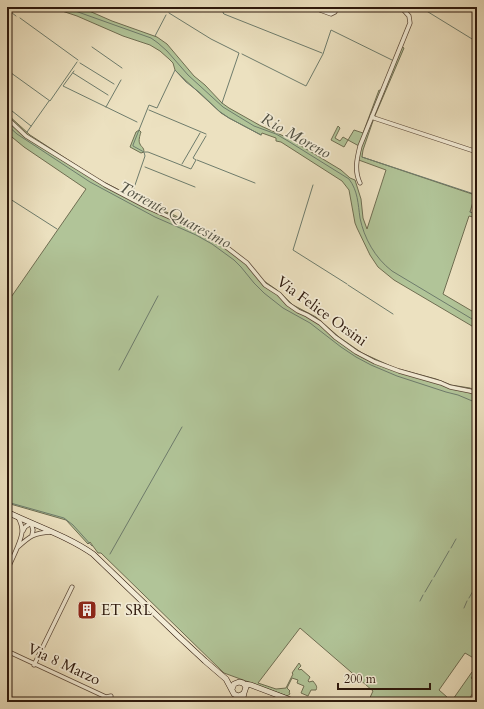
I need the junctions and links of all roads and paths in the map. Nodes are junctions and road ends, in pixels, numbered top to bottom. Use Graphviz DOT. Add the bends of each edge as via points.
graph roads {
  1 [pos="312,7"];
  2 [pos="336,7"];
  3 [pos="401,7"];
  4 [pos="372,116"];
  5 [pos="7,118"];
  6 [pos="477,152"];
  7 [pos="360,183"];
  8 [pos="477,393"];
  9 [pos="7,512"];
  10 [pos="18,517"];
  11 [pos="31,523"];
  12 [pos="23,531"];
  13 [pos="52,532"];
  14 [pos="32,535"];
  15 [pos="17,548"];
  16 [pos="7,570"];
  17 [pos="72,586"];
  18 [pos="7,652"];
  19 [pos="34,665"];
  20 [pos="226,679"];
  21 [pos="236,682"];
  22 [pos="244,684"];
  23 [pos="259,689"];
  24 [pos="234,692"];
  25 [pos="245,692"];
  26 [pos="111,696"];
  27 [pos="238,702"];
  28 [pos="242,702"];
  29 [pos="296,702"];
  1 -- 2 [label="street" via="331,14 335,12"];
  3 -- 4 [label="street" via="409,16 410,25"];
  4 -- 6 [label="street"];
  4 -- 7 [label="street" via="357,157 357,176"];
  5 -- 8 [label="street, Via Felice Orsini" via="26,136 104,185 222,243 247,263 265,285 288,304 320,323 356,352 399,371"];
  9 -- 10 [label="main road"];
  10 -- 11 [label="main road"];
  10 -- 12 [label="street"];
  11 -- 12 [label="street"];
  11 -- 13 [label="main road"];
  11 -- 14 [label="street"];
  12 -- 15 [label="street"];
  13 -- 14 [label="street"];
  13 -- 20 [label="main road" via="94,554"];
  14 -- 15 [label="street"];
  15 -- 16 [label="street"];
  17 -- 19 [label="street"];
  18 -- 19 [label="street, Via 8 Marzo"];
  19 -- 26 [label="street, Via 8 Marzo" via="106,697"];
  20 -- 21 [label="main road"];
  20 -- 24 [label="main road"];
  21 -- 22 [label="main road"];
  21 -- 24 [label="main road" via="232,686"];
  22 -- 23 [label="main road"];
  22 -- 25 [label="main road"];
  23 -- 25 [label="main road"];
  23 -- 29 [label="main road"];
  24 -- 25 [label="main road" via="241,695"];
  24 -- 27 [label="main road"];
  25 -- 28 [label="main road"];
}
